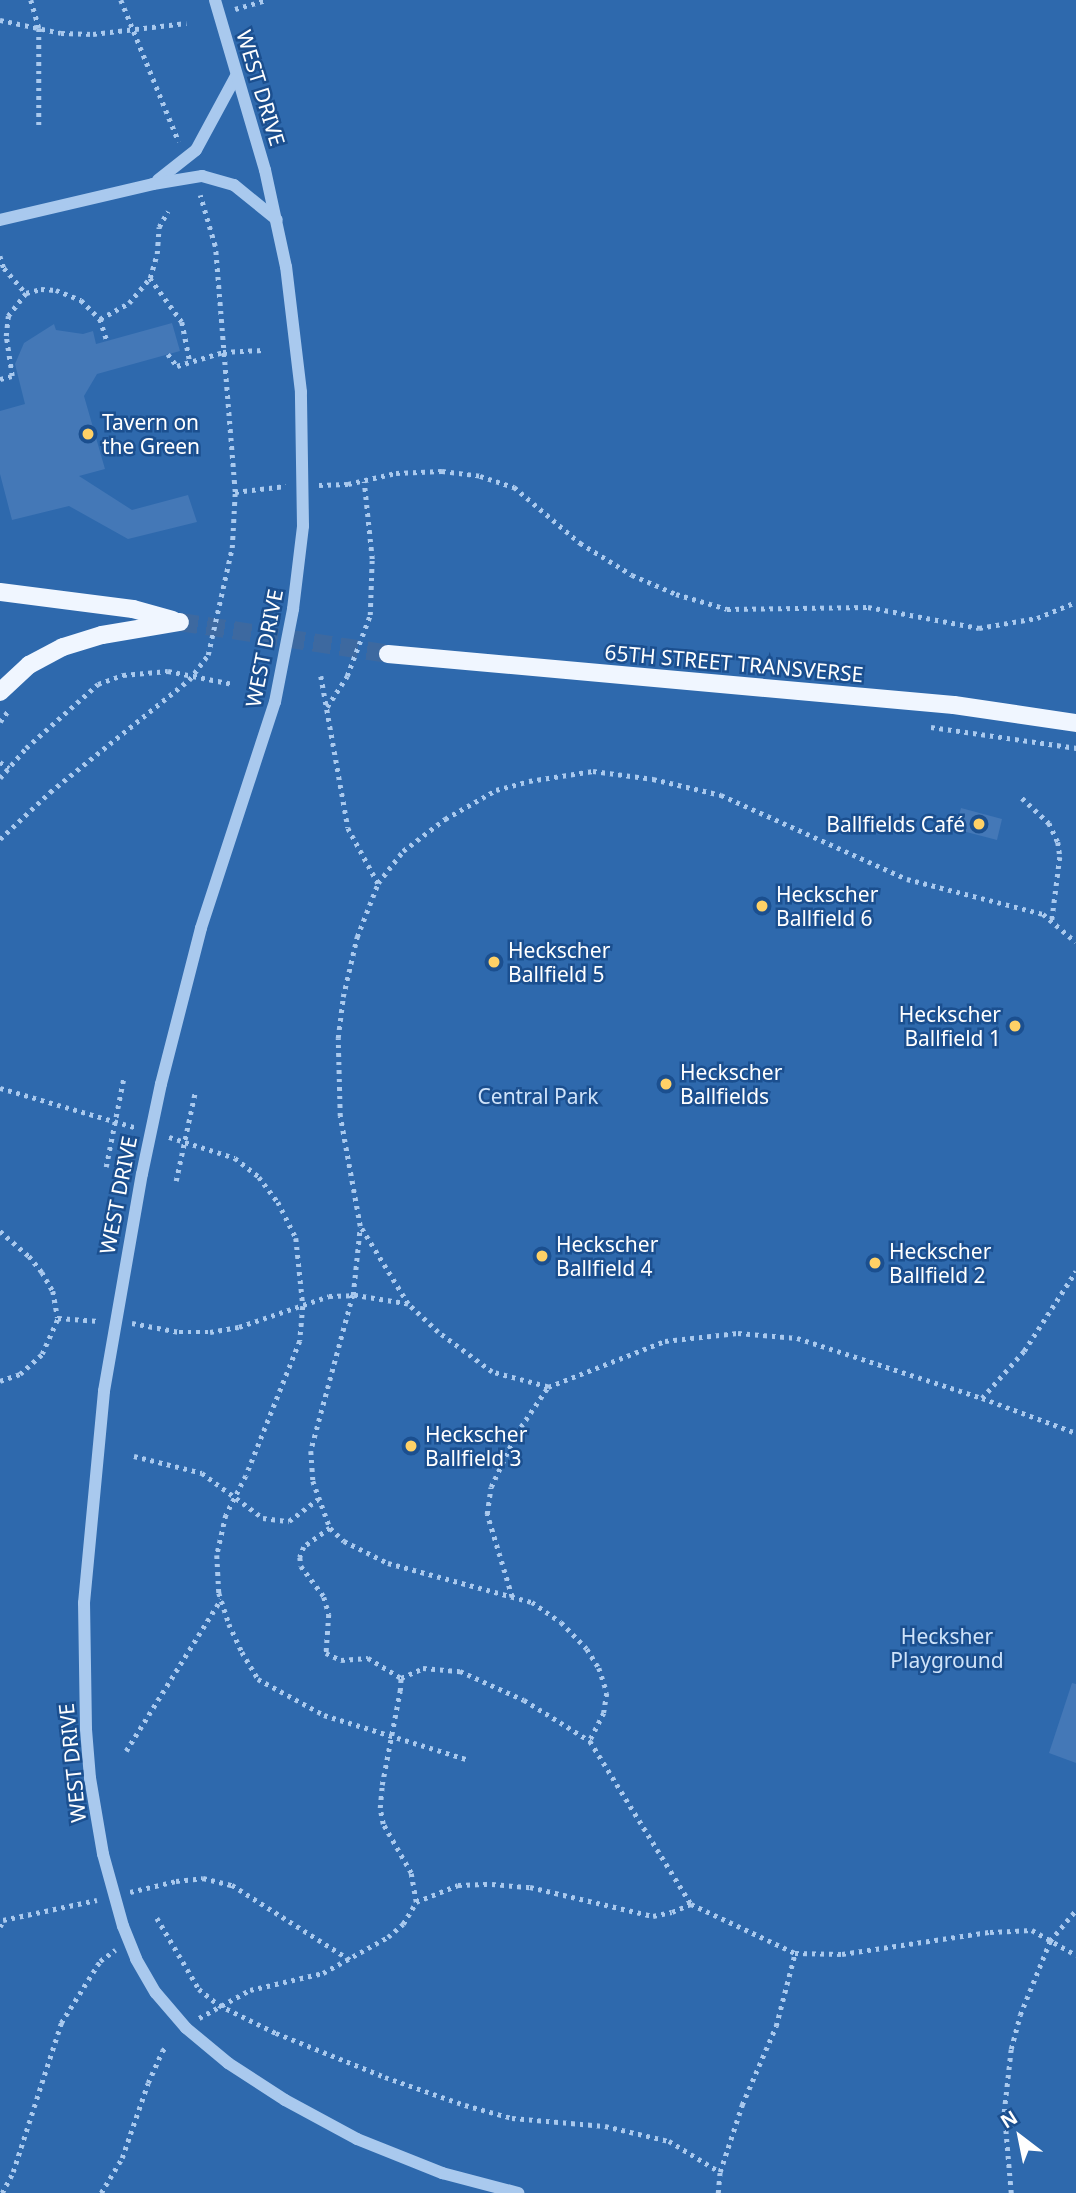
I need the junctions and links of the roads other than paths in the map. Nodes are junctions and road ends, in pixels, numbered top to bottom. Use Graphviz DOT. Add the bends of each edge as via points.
graph roads {
  1 [pos="215,0"];
  2 [pos="236,76"];
  3 [pos="153,184"];
  4 [pos="0,219"];
  5 [pos="277,220"];
  6 [pos="0,592"];
  7 [pos="388,654"];
  8 [pos="6,699"];
  9 [pos="1076,723"];
  10 [pos="518,2193"];
  1 -- 2 [label="street, WEST DRIVE"];
  2 -- 3 [label="street" via="196,150"];
  2 -- 5 [label="street, WEST DRIVE"];
  3 -- 4 [label="street"];
  3 -- 5 [label="street" via="193,177 222,180"];
  5 -- 10 [label="street, WEST DRIVE, bridge" via="298,365 304,485 299,566 281,677 201,928 161,1084 114,1322 84,1603 90,1778 103,1854 127,1940 156,1993 186,2028 228,2063 357,2139 442,2173"];
  6 -- 8 [label="main road" via="133,609 180,622 62,647 29,665"];
  7 -- 9 [label="main road, 65TH STREET TRANSVERSE" via="954,705"];
}
